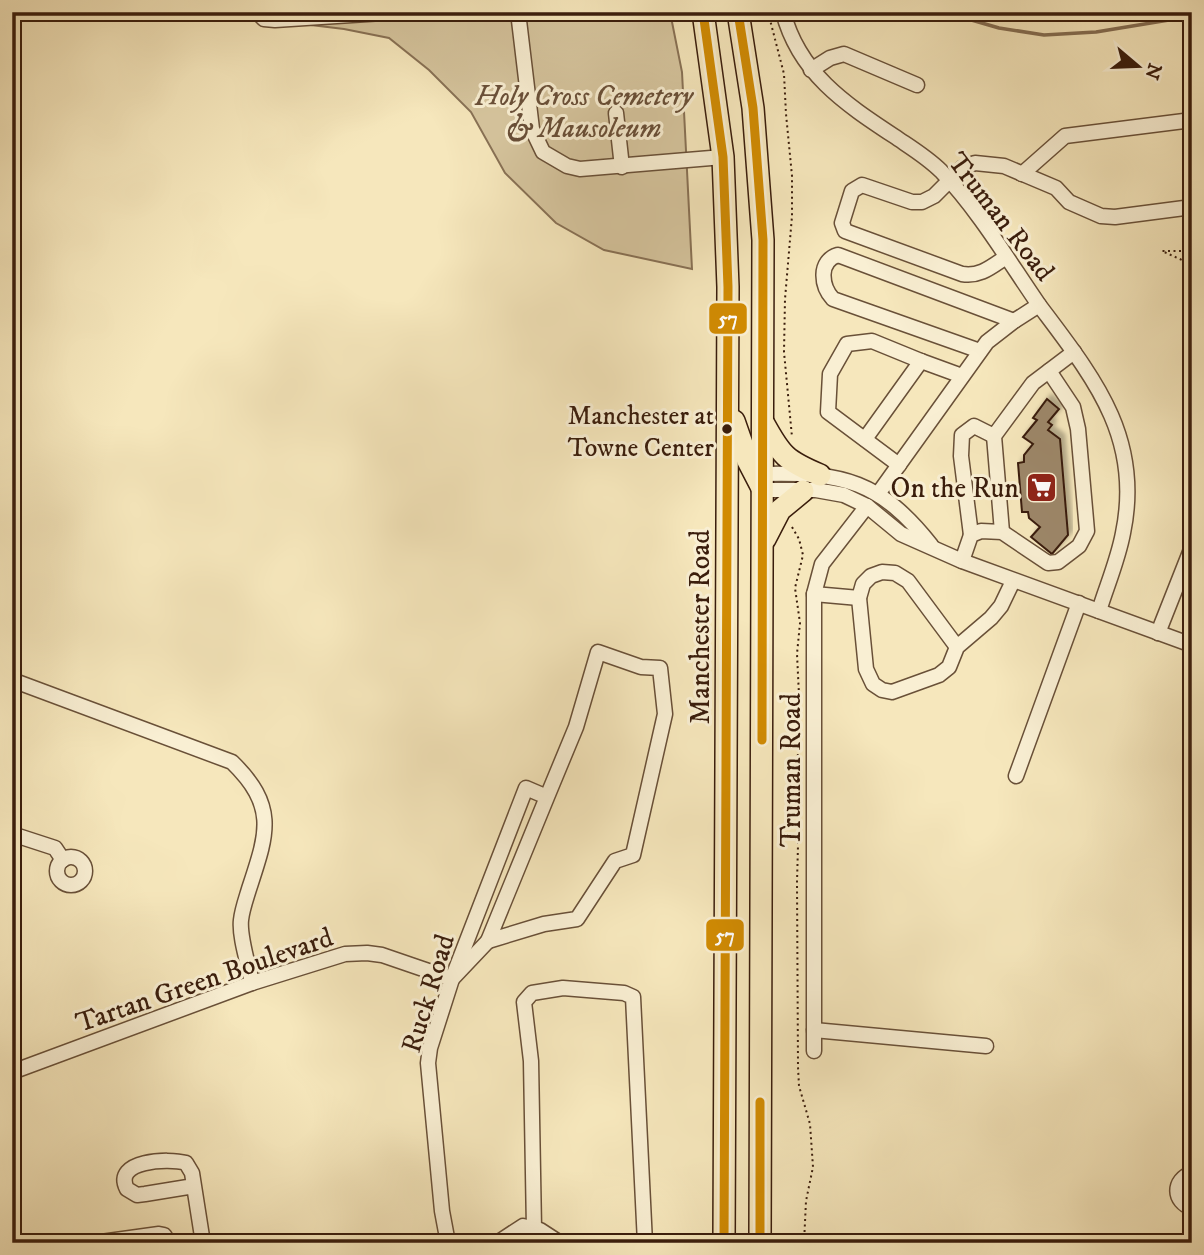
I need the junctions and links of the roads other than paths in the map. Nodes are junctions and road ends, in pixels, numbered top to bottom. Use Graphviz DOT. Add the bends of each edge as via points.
graph roads {
  1 [pos="257,12"];
  2 [pos="398,12"];
  3 [pos="413,12"];
  4 [pos="432,12"];
  5 [pos="518,12"];
  6 [pos="703,12"];
  7 [pos="738,12"];
  8 [pos="783,12"];
  9 [pos="811,70"];
  10 [pos="917,85"];
  11 [pos="616,113"];
  12 [pos="1192,120"];
  13 [pos="723,158"];
  14 [pos="622,167"];
  15 [pos="1022,174"];
  16 [pos="949,180"];
  17 [pos="1192,207"];
  18 [pos="1006,257"];
  19 [pos="1039,305"];
  20 [pos="1014,321"];
  21 [pos="980,351"];
  22 [pos="1074,352"];
  23 [pos="921,361"];
  24 [pos="1049,371"];
  25 [pos="962,376"];
  26 [pos="728,402"];
  27 [pos="764,423"];
  28 [pos="994,436"];
  29 [pos="865,439"];
  30 [pos="900,465"];
  31 [pos="820,475"];
  32 [pos="761,480"];
  33 [pos="803,491"];
  34 [pos="878,494"];
  35 [pos="867,506"];
  36 [pos="728,508"];
  37 [pos="1002,532"];
  38 [pos="971,535"];
  39 [pos="763,544"];
  40 [pos="932,546"];
  41 [pos="1192,547"];
  42 [pos="962,561"];
  43 [pos="1013,581"];
  44 [pos="814,594"];
  45 [pos="859,598"];
  46 [pos="1079,603"];
  47 [pos="1099,611"];
  48 [pos="1158,633"];
  49 [pos="1192,645"];
  50 [pos="957,647"];
  51 [pos="12,680"];
  52 [pos="1016,776"];
  53 [pos="547,797"];
  54 [pos="12,834"];
  55 [pos="63,860"];
  56 [pos="488,942"];
  57 [pos="452,979"];
  58 [pos="252,983"];
  59 [pos="814,1030"];
  60 [pos="986,1046"];
  61 [pos="814,1051"];
  62 [pos="12,1072"];
  63 [pos="1192,1173"];
  64 [pos="194,1186"];
  65 [pos="1192,1208"];
  66 [pos="534,1228"];
  67 [pos="94,1243"];
  68 [pos="169,1243"];
  69 [pos="203,1243"];
  70 [pos="448,1243"];
  71 [pos="497,1243"];
  72 [pos="560,1243"];
  73 [pos="645,1243"];
  74 [pos="724,1243"];
  75 [pos="760,1243"];
  1 -- 2 [label="street" via="264,19 275,20"];
  3 -- 4 [label="street"];
  5 -- 14 [label="street" via="532,129 543,152 580,169"];
  6 -- 13 [label="highway, Manchester Road"];
  7 -- 27 [label="highway" via="760,174"];
  8 -- 9 [label="street, Truman Road" via="793,42"];
  9 -- 10 [label="street" via="844,54"];
  9 -- 16 [label="street, Truman Road" via="842,101 928,159"];
  11 -- 14 [label="street"];
  12 -- 15 [label="street" via="1065,136"];
  13 -- 14 [label="street"];
  13 -- 26 [label="highway, Manchester Road"];
  15 -- 16 [label="street" via="1004,166 975,163"];
  15 -- 17 [label="street" via="1056,188 1069,202 1101,216"];
  16 -- 18 [label="street, Truman Road"];
  16 -- 18 [label="street" via="922,202 862,185 852,191 842,223 845,231 972,276"];
  18 -- 19 [label="street, Truman Road"];
  19 -- 20 [label="street, Truman Road"];
  19 -- 22 [label="street"];
  20 -- 21 [label="street, Truman Road"];
  20 -- 21 [label="street" via="838,255 825,264 827,293 833,299"];
  21 -- 25 [label="street, Truman Road"];
  22 -- 24 [label="street"];
  22 -- 47 [label="street" via="1113,416 1126,465 1124,532"];
  23 -- 25 [label="street"];
  23 -- 29 [label="street"];
  23 -- 29 [label="street" via="872,341 847,344 831,374 828,412"];
  24 -- 28 [label="street" via="1033,383"];
  24 -- 37 [label="street" via="1073,407 1087,531 1079,547 1058,562 1048,563"];
  25 -- 30 [label="street, Truman Road"];
  26 -- 32 [label="highway" via="740,440"];
  26 -- 36 [label="highway, Manchester Road"];
  27 -- 31 [label="highway" via="787,459"];
  27 -- 32 [label="highway"];
  28 -- 37 [label="street"];
  28 -- 38 [label="street" via="974,426 962,435"];
  29 -- 30 [label="street"];
  30 -- 34 [label="street, Truman Road"];
  31 -- 32 [label="street"];
  31 -- 34 [label="street" via="848,480"];
  32 -- 33 [label="street"];
  32 -- 36 [label="highway" via="744,484"];
  32 -- 39 [label="highway"];
  33 -- 35 [label="street" via="830,492"];
  33 -- 39 [label="highway" via="780,510"];
  34 -- 40 [label="street" via="911,520"];
  35 -- 40 [label="street" via="901,534"];
  35 -- 44 [label="street, Truman Road" via="822,564"];
  36 -- 74 [label="highway, Manchester Road"];
  37 -- 38 [label="street"];
  38 -- 42 [label="street"];
  39 -- 75 [label="highway"];
  40 -- 42 [label="street"];
  41 -- 48 [label="street"];
  42 -- 43 [label="street"];
  43 -- 46 [label="street"];
  43 -- 50 [label="street" via="992,618"];
  44 -- 45 [label="street"];
  44 -- 59 [label="street, Truman Road"];
  45 -- 50 [label="street" via="871,576 895,573 908,581"];
  45 -- 50 [label="street" via="866,669 882,691 892,692 939,675"];
  46 -- 47 [label="street"];
  46 -- 52 [label="street"];
  47 -- 48 [label="street"];
  48 -- 49 [label="street"];
  51 -- 58 [label="street" via="232,762 247,776 265,814 261,857 240,921"];
  53 -- 56 [label="street"];
  53 -- 56 [label="street" via="576,727 598,652 641,667 660,668 665,715 633,855 615,861 577,919"];
  53 -- 57 [label="street, Ruck Road" via="526,789"];
  54 -- 55 [label="street" via="55,848"];
  56 -- 57 [label="street"];
  57 -- 58 [label="street, Tartan Green Boulevard" via="367,953 345,954"];
  57 -- 70 [label="street, Ruck Road" via="428,1063"];
  58 -- 62 [label="street, Tartan Green Boulevard"];
  59 -- 60 [label="street"];
  59 -- 61 [label="street, Truman Road"];
  63 -- 65 [label="street" via="1179,1182 1177,1193 1183,1204"];
  64 -- 64 [label="street" via="190,1167 180,1161 133,1166 124,1177 127,1189 136,1195"];
  64 -- 69 [label="street"];
  66 -- 71 [label="street" via="523,1226"];
  66 -- 72 [label="street"];
  66 -- 73 [label="street" via="531,1061 524,1002 533,993 563,988 624,993 633,997"];
  67 -- 68 [label="street" via="159,1234"];
}
